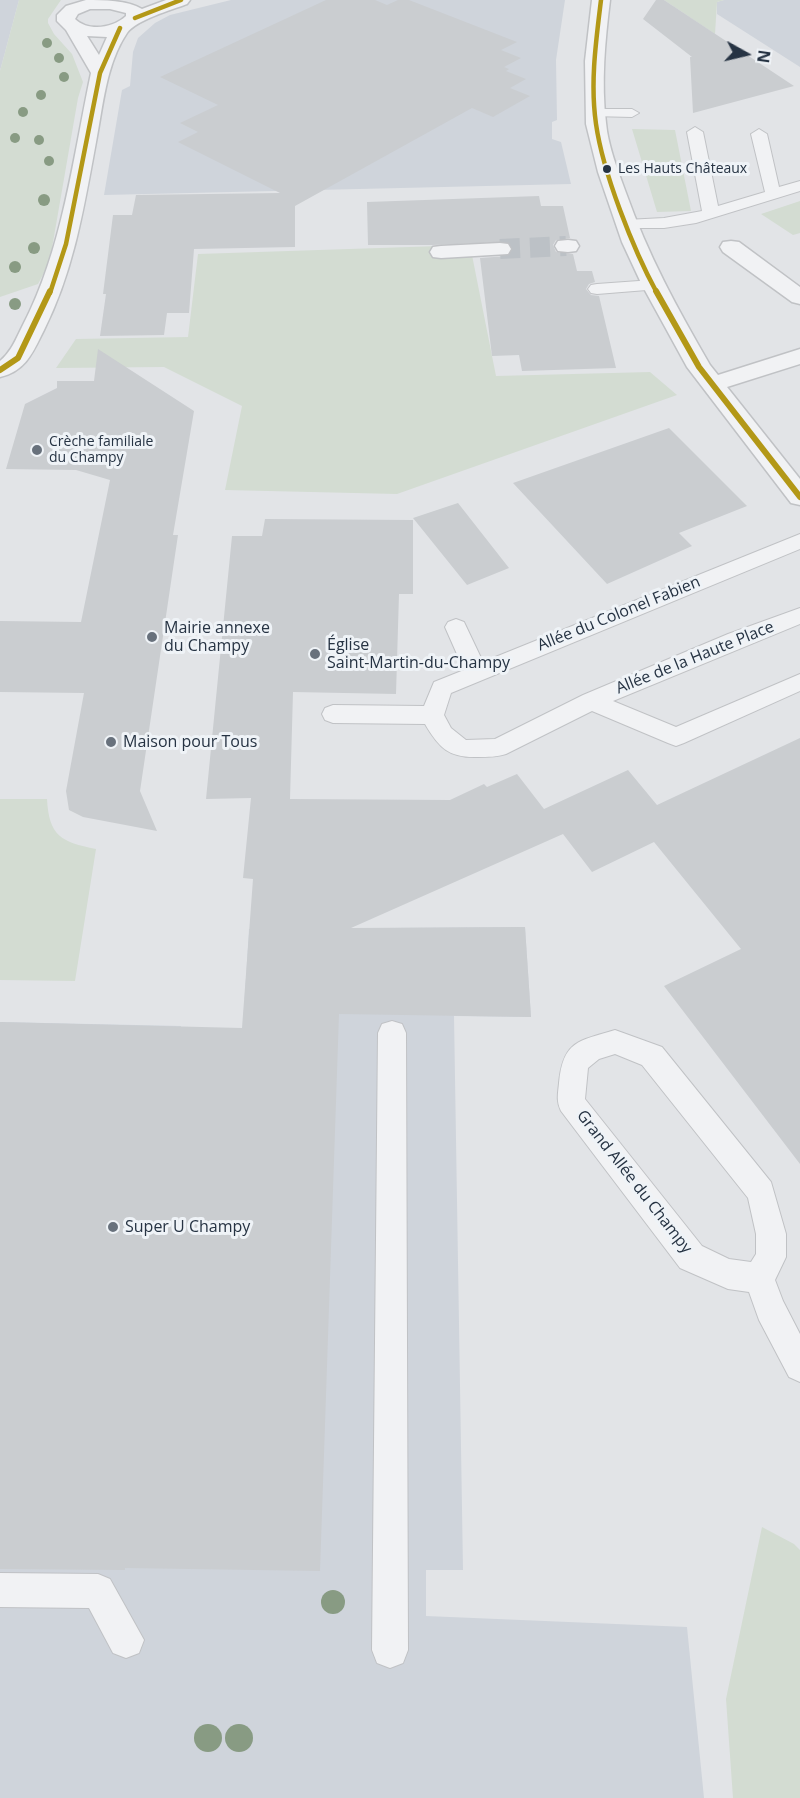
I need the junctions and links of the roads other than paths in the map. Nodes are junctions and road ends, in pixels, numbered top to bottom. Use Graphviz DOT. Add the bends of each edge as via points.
graph roads {
  1 [pos="148,0"];
  2 [pos="181,0"];
  3 [pos="601,0"];
  4 [pos="77,3"];
  5 [pos="123,10"];
  6 [pos="73,27"];
  7 [pos="100,74"];
  8 [pos="597,113"];
  9 [pos="632,113"];
  10 [pos="695,132"];
  11 [pos="759,134"];
  12 [pos="800,186"];
  13 [pos="773,194"];
  14 [pos="711,213"];
  15 [pos="626,225"];
  16 [pos="731,247"];
  17 [pos="500,249"];
  18 [pos="441,252"];
  19 [pos="653,285"];
  20 [pos="597,288"];
  21 [pos="800,297"];
  22 [pos="5,359"];
  23 [pos="798,359"];
  24 [pos="711,386"];
  25 [pos="800,497"];
  26 [pos="800,541"];
  27 [pos="800,616"];
  28 [pos="456,627"];
  29 [pos="477,673"];
  30 [pos="800,682"];
  31 [pos="591,701"];
  32 [pos="333,714"];
  33 [pos="432,715"];
  34 [pos="392,1033"];
  35 [pos="759,1278"];
  36 [pos="800,1366"];
  37 [pos="0,1590"];
  38 [pos="126,1641"];
  39 [pos="390,1650"];
  1 -- 5 [label="street"];
  2 -- 5 [label="street"];
  3 -- 8 [label="street" via="594,61"];
  4 -- 5 [label="street" via="94,1"];
  4 -- 6 [label="street" via="65,17"];
  5 -- 6 [label="street" via="94,32"];
  5 -- 7 [label="street"];
  6 -- 7 [label="street"];
  7 -- 22 [label="street" via="66,244 43,308"];
  8 -- 9 [label="lane"];
  8 -- 15 [label="street" via="608,172"];
  10 -- 14 [label="lane"];
  11 -- 13 [label="lane"];
  12 -- 13 [label="lane"];
  13 -- 14 [label="lane"];
  14 -- 15 [label="lane" via="664,223"];
  15 -- 19 [label="street"];
  16 -- 21 [label="street"];
  17 -- 18 [label="street"];
  19 -- 20 [label="lane"];
  19 -- 24 [label="street"];
  23 -- 24 [label="street"];
  24 -- 25 [label="street"];
  26 -- 29 [label="lane, Allée du Colonel Fabien"];
  27 -- 31 [label="lane, Allée de la Haute Place"];
  28 -- 29 [label="lane"];
  29 -- 33 [label="lane, Allée du Colonel Fabien" via="442,687"];
  30 -- 31 [label="lane, Allée de la Haute Place" via="676,736"];
  31 -- 33 [label="lane, Allée de la Haute Place" via="498,748 461,749 443,734"];
  32 -- 33 [label="lane"];
  34 -- 39 [label="lane"];
  35 -- 35 [label="lane, Grand Allée du Champy" via="771,1257 771,1234 761,1192 652,1056 615,1042 590,1050 575,1062 572,1102 691,1257 728,1274"];
  35 -- 36 [label="lane" via="770,1310"];
  37 -- 38 [label="lane" via="98,1591"];
}
